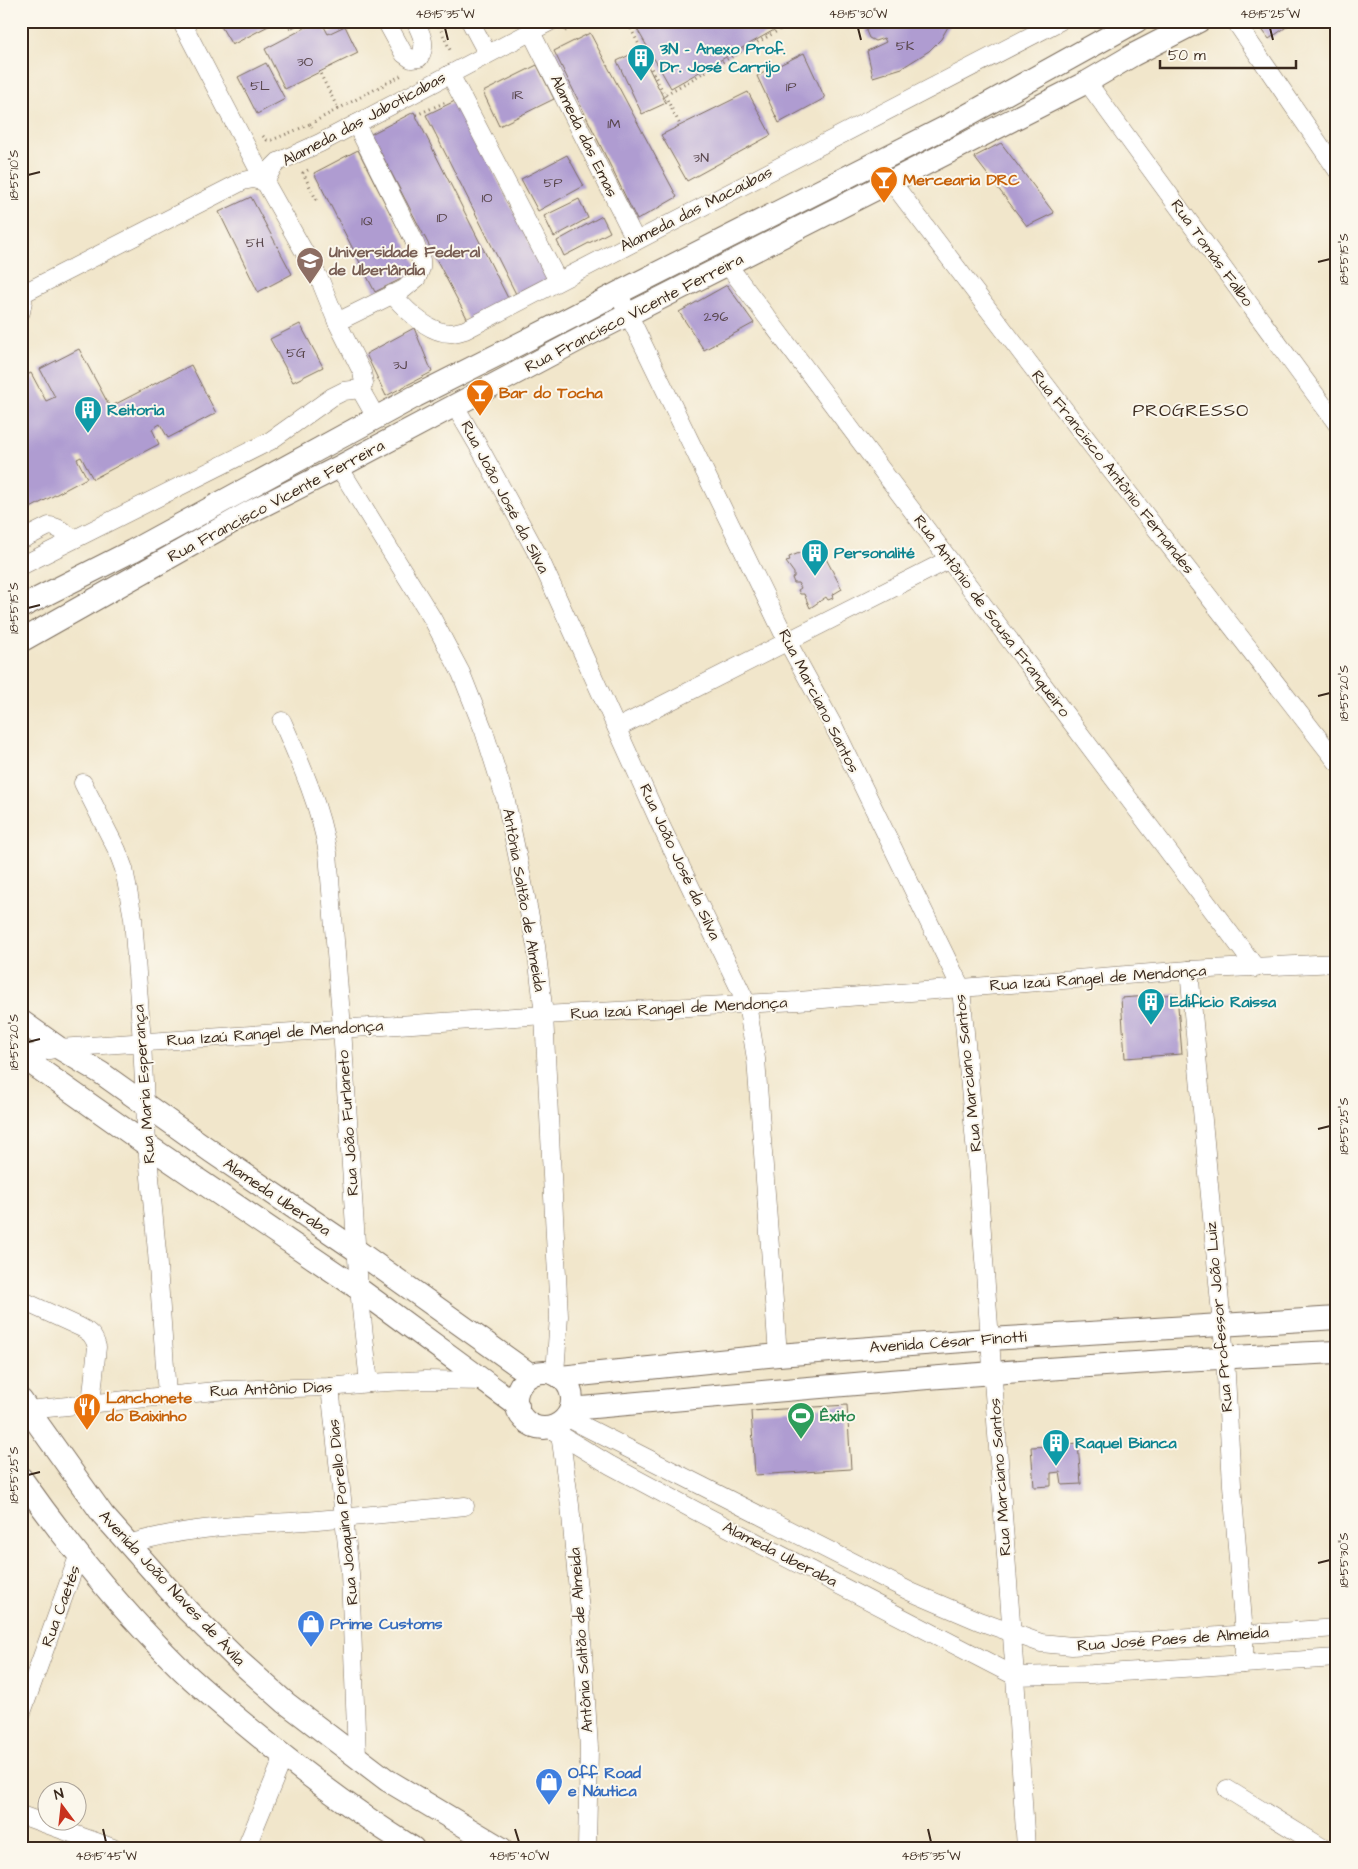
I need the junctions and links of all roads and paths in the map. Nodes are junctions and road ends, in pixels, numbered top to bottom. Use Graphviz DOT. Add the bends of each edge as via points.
graph roads {
  1 [pos="181,21"];
  2 [pos="386,21"];
  3 [pos="415,21"];
  4 [pos="436,21"];
  5 [pos="470,21"];
  6 [pos="551,21"];
  7 [pos="631,21"];
  8 [pos="786,21"];
  9 [pos="1060,21"];
  10 [pos="1137,21"];
  11 [pos="1199,21"];
  12 [pos="1235,21"];
  13 [pos="531,32"];
  14 [pos="452,52"];
  15 [pos="487,54"];
  16 [pos="419,58"];
  17 [pos="319,71"];
  18 [pos="405,73"];
  19 [pos="450,74"];
  20 [pos="1087,82"];
  21 [pos="431,84"];
  22 [pos="666,94"];
  23 [pos="453,98"];
  24 [pos="338,109"];
  25 [pos="416,115"];
  26 [pos="356,124"];
  27 [pos="680,125"];
  28 [pos="259,129"];
  29 [pos="311,168"];
  30 [pos="1337,170"];
  31 [pos="891,181"];
  32 [pos="265,182"];
  33 [pos="317,201"];
  34 [pos="636,241"];
  35 [pos="727,264"];
  36 [pos="558,281"];
  37 [pos="618,292"];
  38 [pos="22,294"];
  39 [pos="392,294"];
  40 [pos="21,312"];
  41 [pos="628,314"];
  42 [pos="337,322"];
  43 [pos="360,389"];
  44 [pos="455,406"];
  45 [pos="378,419"];
  46 [pos="1337,424"];
  47 [pos="339,467"];
  48 [pos="74,539"];
  49 [pos="21,540"];
  50 [pos="132,551"];
  51 [pos="948,560"];
  52 [pos="21,566"];
  53 [pos="144,571"];
  54 [pos="21,607"];
  55 [pos="787,641"];
  56 [pos="21,642"];
  57 [pos="282,721"];
  58 [pos="618,728"];
  59 [pos="1337,762"];
  60 [pos="82,783"];
  61 [pos="1337,963"];
  62 [pos="1256,968"];
  63 [pos="1189,970"];
  64 [pos="961,988"];
  65 [pos="747,1004"];
  66 [pos="544,1015"];
  67 [pos="21,1021"];
  68 [pos="342,1028"];
  69 [pos="142,1042"];
  70 [pos="59,1048"];
  71 [pos="21,1056"];
  72 [pos="144,1104"];
  73 [pos="147,1145"];
  74 [pos="356,1250"];
  75 [pos="359,1289"];
  76 [pos="21,1300"];
  77 [pos="1337,1318"];
  78 [pos="1221,1325"];
  79 [pos="990,1339"];
  80 [pos="1337,1352"];
  81 [pos="778,1355"];
  82 [pos="1224,1357"];
  83 [pos="992,1373"];
  84 [pos="531,1375"];
  85 [pos="558,1375"];
  86 [pos="486,1381"];
  87 [pos="368,1383"];
  88 [pos="330,1387"];
  89 [pos="167,1395"];
  90 [pos="91,1403"];
  91 [pos="25,1405"];
  92 [pos="518,1406"];
  93 [pos="561,1422"];
  94 [pos="21,1478"];
  95 [pos="465,1506"];
  96 [pos="343,1518"];
  97 [pos="128,1544"];
  98 [pos="79,1554"];
  99 [pos="1337,1628"];
  100 [pos="1011,1633"];
  101 [pos="1244,1634"];
  102 [pos="1337,1658"];
  103 [pos="1244,1664"];
  104 [pos="1015,1676"];
  105 [pos="21,1715"];
  106 [pos="284,1756"];
  107 [pos="357,1756"];
  108 [pos="1227,1789"];
  109 [pos="21,1815"];
  110 [pos="113,1848"];
  111 [pos="246,1848"];
  112 [pos="414,1848"];
  113 [pos="501,1848"];
  114 [pos="587,1848"];
  115 [pos="1026,1848"];
  116 [pos="1323,1848"];
  1 -- 32 [label="street"];
  2 -- 16 [label="street" via="404,54 411,59"];
  3 -- 16 [label="street" via="424,46"];
  4 -- 14 [label="path"];
  5 -- 15 [label="street"];
  6 -- 13 [label="street, Alameda das Jaboticabas"];
  7 -- 22 [label="path" via="628,22"];
  8 -- 22 [label="path" via="788,25"];
  9 -- 34 [label="street, Alameda das Macaúbas"];
  10 -- 37 [label="main road, Rua Francisco Vicente Ferreira" via="946,127"];
  11 -- 20 [label="main road, Rua Francisco Vicente Ferreira"];
  12 -- 30 [label="street"];
  13 -- 15 [label="street, Alameda das Jaboticabas"];
  13 -- 34 [label="street, Alameda das Emas"];
  15 -- 19 [label="street, Alameda das Jaboticabas"];
  16 -- 21 [label="street"];
  17 -- 24 [label="path"];
  18 -- 24 [label="path"];
  19 -- 21 [label="street, Alameda das Jaboticabas"];
  19 -- 36 [label="street"];
  20 -- 31 [label="main road, Rua Francisco Vicente Ferreira"];
  20 -- 46 [label="street, Rua Tomás Falbo"];
  21 -- 26 [label="street, Alameda das Jaboticabas"];
  22 -- 27 [label="path"];
  23 -- 25 [label="path"];
  24 -- 28 [label="path" via="312,126 272,140 264,138"];
  26 -- 32 [label="street, Alameda das Jaboticabas" via="278,162"];
  26 -- 39 [label="street" via="421,260 417,278"];
  29 -- 33 [label="path" via="303,172"];
  31 -- 35 [label="main road, Rua Francisco Vicente Ferreira"];
  31 -- 59 [label="street, Rua Francisco Antônio Fernandes"];
  32 -- 38 [label="street" via="242,181"];
  32 -- 42 [label="street" via="320,280"];
  34 -- 36 [label="street, Alameda das Macaúbas"];
  35 -- 41 [label="main road, Rua Francisco Vicente Ferreira"];
  35 -- 51 [label="street, Rua Antônio de Sousa Franqueiro"];
  36 -- 39 [label="street, Alameda das Macaúbas" via="465,330 449,333 422,322"];
  37 -- 41 [label="street, Rua Marciano Santos"];
  37 -- 45 [label="main road, Rua Francisco Vicente Ferreira" via="416,396"];
  38 -- 40 [label="street"];
  39 -- 42 [label="street"];
  41 -- 44 [label="main road, Rua Francisco Vicente Ferreira"];
  41 -- 55 [label="street, Rua Marciano Santos"];
  42 -- 43 [label="street" via="362,372 364,383"];
  43 -- 45 [label="street"];
  43 -- 48 [label="street" via="332,397 270,441"];
  44 -- 47 [label="main road, Rua Francisco Vicente Ferreira"];
  44 -- 58 [label="street, Rua João José da Silva" via="539,557"];
  45 -- 50 [label="main road, Rua Francisco Vicente Ferreira"];
  47 -- 53 [label="main road, Rua Francisco Vicente Ferreira"];
  47 -- 66 [label="street, Antônia Saltão de Almeida" via="432,618 461,674 484,730 510,818 536,946"];
  48 -- 49 [label="street" via="49,526"];
  48 -- 52 [label="street"];
  50 -- 53 [label="main road"];
  50 -- 54 [label="main road, Rua Francisco Vicente Ferreira"];
  51 -- 55 [label="street"];
  51 -- 62 [label="street, Rua Antônio de Sousa Franqueiro"];
  53 -- 56 [label="main road, Rua Francisco Vicente Ferreira"];
  55 -- 58 [label="street"];
  55 -- 64 [label="street, Rua Marciano Santos" via="834,727"];
  57 -- 68 [label="street, Rua João Furlaneto" via="323,825 331,879"];
  58 -- 65 [label="street, Rua João José da Silva"];
  60 -- 69 [label="street, Rua Maria Esperança" via="124,869 133,918"];
  61 -- 62 [label="street, Rua Izaú Rangel de Mendonça"];
  62 -- 63 [label="street, Rua Izaú Rangel de Mendonça"];
  63 -- 64 [label="street, Rua Izaú Rangel de Mendonça"];
  63 -- 78 [label="street, Rua Professor João Luiz"];
  64 -- 65 [label="street, Rua Izaú Rangel de Mendonça"];
  64 -- 79 [label="street, Rua Marciano Santos"];
  65 -- 66 [label="street, Rua Izaú Rangel de Mendonça"];
  65 -- 81 [label="street, Rua João José da Silva" via="756,1060"];
  66 -- 68 [label="street, Rua Izaú Rangel de Mendonça"];
  66 -- 85 [label="street, Antônia Saltão de Almeida" via="559,1316"];
  67 -- 70 [label="main road, Alameda Uberaba"];
  68 -- 69 [label="street, Rua Izaú Rangel de Mendonça"];
  68 -- 74 [label="street, Rua João Furlaneto"];
  69 -- 70 [label="street, Rua Izaú Rangel de Mendonça"];
  69 -- 72 [label="street, Rua Maria Esperança"];
  70 -- 71 [label="street, Rua Izaú Rangel de Mendonça"];
  70 -- 72 [label="main road, Alameda Uberaba"];
  71 -- 73 [label="main road, Alameda Uberaba"];
  72 -- 73 [label="street, Rua Maria Esperança"];
  72 -- 74 [label="main road, Alameda Uberaba"];
  73 -- 75 [label="main road, Alameda Uberaba"];
  73 -- 89 [label="street, Rua Maria Esperança"];
  74 -- 75 [label="street, Rua João Furlaneto"];
  74 -- 84 [label="main road, Alameda Uberaba"];
  75 -- 86 [label="main road, Alameda Uberaba"];
  75 -- 87 [label="street, Rua João Furlaneto"];
  76 -- 90 [label="street" via="80,1327 95,1338 97,1347"];
  77 -- 78 [label="main road, Avenida César Finotti"];
  78 -- 79 [label="main road, Avenida César Finotti"];
  78 -- 82 [label="street, Rua Professor João Luiz"];
  79 -- 81 [label="main road, Avenida César Finotti"];
  79 -- 83 [label="street, Rua Marciano Santos"];
  80 -- 82 [label="main road, Avenida César Finotti"];
  81 -- 85 [label="main road, Avenida César Finotti"];
  82 -- 83 [label="main road, Avenida César Finotti"];
  82 -- 101 [label="street, Rua Professor João Luiz"];
  83 -- 93 [label="main road, Avenida César Finotti"];
  83 -- 100 [label="street, Rua Marciano Santos"];
  84 -- 85 [label="main road" via="547,1372"];
  84 -- 92 [label="main road" via="518,1392"];
  85 -- 93 [label="main road" via="567,1383 572,1400"];
  86 -- 87 [label="street, Rua Antônio Dias"];
  86 -- 92 [label="main road, Alameda Uberaba"];
  87 -- 88 [label="street, Rua Antônio Dias"];
  88 -- 89 [label="street, Rua Antônio Dias"];
  88 -- 96 [label="street, Rua Joaquina Porello Dias"];
  89 -- 90 [label="street, Rua Antônio Dias"];
  90 -- 91 [label="street, Rua Antônio Dias"];
  91 -- 97 [label="main road, Avenida João Naves de Ávila" via="80,1484"];
  92 -- 93 [label="main road, Alameda Uberaba" via="528,1422 534,1425"];
  93 -- 100 [label="street, Alameda Uberaba" via="911,1592"];
  93 -- 104 [label="street, Alameda Uberaba" via="610,1465"];
  93 -- 114 [label="street, Antônia Saltão de Almeida" via="581,1622 589,1748"];
  94 -- 98 [label="main road"];
  95 -- 96 [label="street"];
  96 -- 97 [label="street" via="197,1529"];
  96 -- 107 [label="street, Rua Joaquina Porello Dias" via="350,1574"];
  97 -- 107 [label="main road, Avenida João Naves de Ávila" via="240,1663 286,1703"];
  98 -- 105 [label="street, Rua Caetés"];
  98 -- 106 [label="main road" via="182,1670"];
  99 -- 101 [label="street, Rua José Paes de Almeida"];
  100 -- 101 [label="street, Rua José Paes de Almeida" via="1041,1643 1072,1646"];
  100 -- 104 [label="street, Rua Marciano Santos"];
  101 -- 103 [label="street, Rua Professor João Luiz"];
  102 -- 103 [label="street, Rua José Paes de Almeida"];
  103 -- 104 [label="street, Rua José Paes de Almeida"];
  104 -- 115 [label="street, Rua Marciano Santos"];
  106 -- 111 [label="street"];
  106 -- 112 [label="main road" via="364,1817"];
  107 -- 113 [label="main road, Avenida João Naves de Ávila" via="387,1780"];
  108 -- 116 [label="street"];
  109 -- 110 [label="street"];
}
